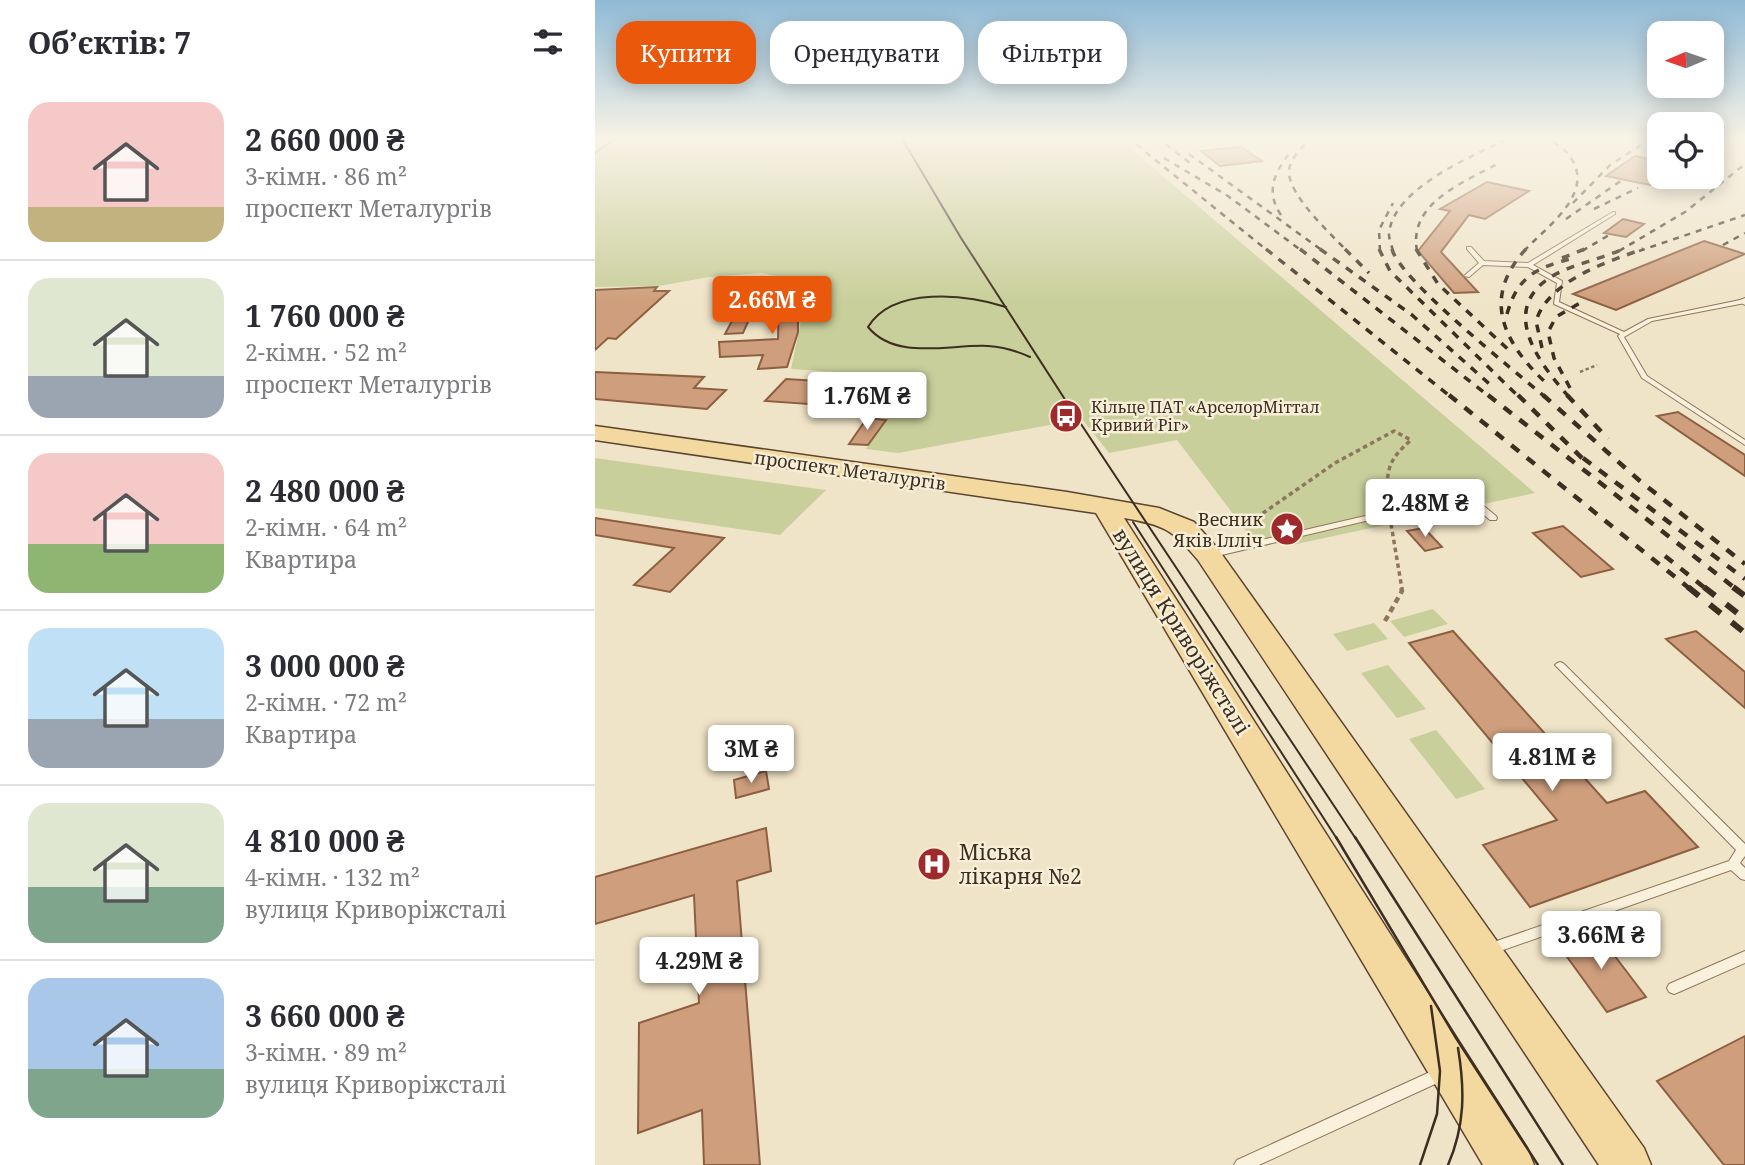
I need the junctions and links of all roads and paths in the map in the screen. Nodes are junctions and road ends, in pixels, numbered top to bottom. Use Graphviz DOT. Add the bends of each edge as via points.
graph roads {
  1 [pos="1613,213"];
  2 [pos="1469,248"];
  3 [pos="1482,263"];
  4 [pos="1529,265"];
  5 [pos="1467,276"];
  6 [pos="1745,301"];
  7 [pos="1624,334"];
  8 [pos="1597,365"];
  9 [pos="1580,372"];
  10 [pos="595,433"];
  11 [pos="1745,443"];
  12 [pos="1105,507"];
  13 [pos="1389,513"];
  14 [pos="1493,518"];
  15 [pos="1243,527"];
  16 [pos="1208,555"];
  17 [pos="1385,621"];
  18 [pos="1560,665"];
  19 [pos="1733,864"];
  20 [pos="1745,875"];
  21 [pos="1480,951"];
  22 [pos="1745,957"];
  23 [pos="1674,988"];
  24 [pos="1453,1070"];
  25 [pos="1242,1165"];
  26 [pos="1510,1165"];
  27 [pos="1627,1165"];
  1 -- 4 [label="lane"];
  2 -- 3 [label="lane"];
  3 -- 4 [label="lane"];
  3 -- 5 [label="lane"];
  4 -- 7 [label="lane" via="1560,282 1556,303"];
  6 -- 7 [label="lane" via="1650,320"];
  7 -- 11 [label="lane" via="1621,336 1644,377"];
  8 -- 9 [label="path"];
  10 -- 12 [label="main road, проспект Металургів"];
  12 -- 16 [label="main road, вулиця Криворіжсталі" via="1176,523 1191,533"];
  12 -- 24 [label="main road, вулиця Криворіжсталі"];
  13 -- 14 [label="lane" via="1465,495"];
  13 -- 15 [label="path" via="1386,477 1391,456 1411,440 1394,431 1358,449"];
  13 -- 16 [label="lane"];
  13 -- 17 [label="path" via="1402,591"];
  16 -- 21 [label="main road, вулиця Криворіжсталі"];
  18 -- 19 [label="lane" via="1743,849"];
  19 -- 20 [label="lane"];
  19 -- 21 [label="lane"];
  21 -- 27 [label="main road, вулиця Криворіжсталі"];
  22 -- 23 [label="lane"];
  24 -- 25 [label="lane"];
  24 -- 26 [label="main road, вулиця Криворіжсталі"];
}
